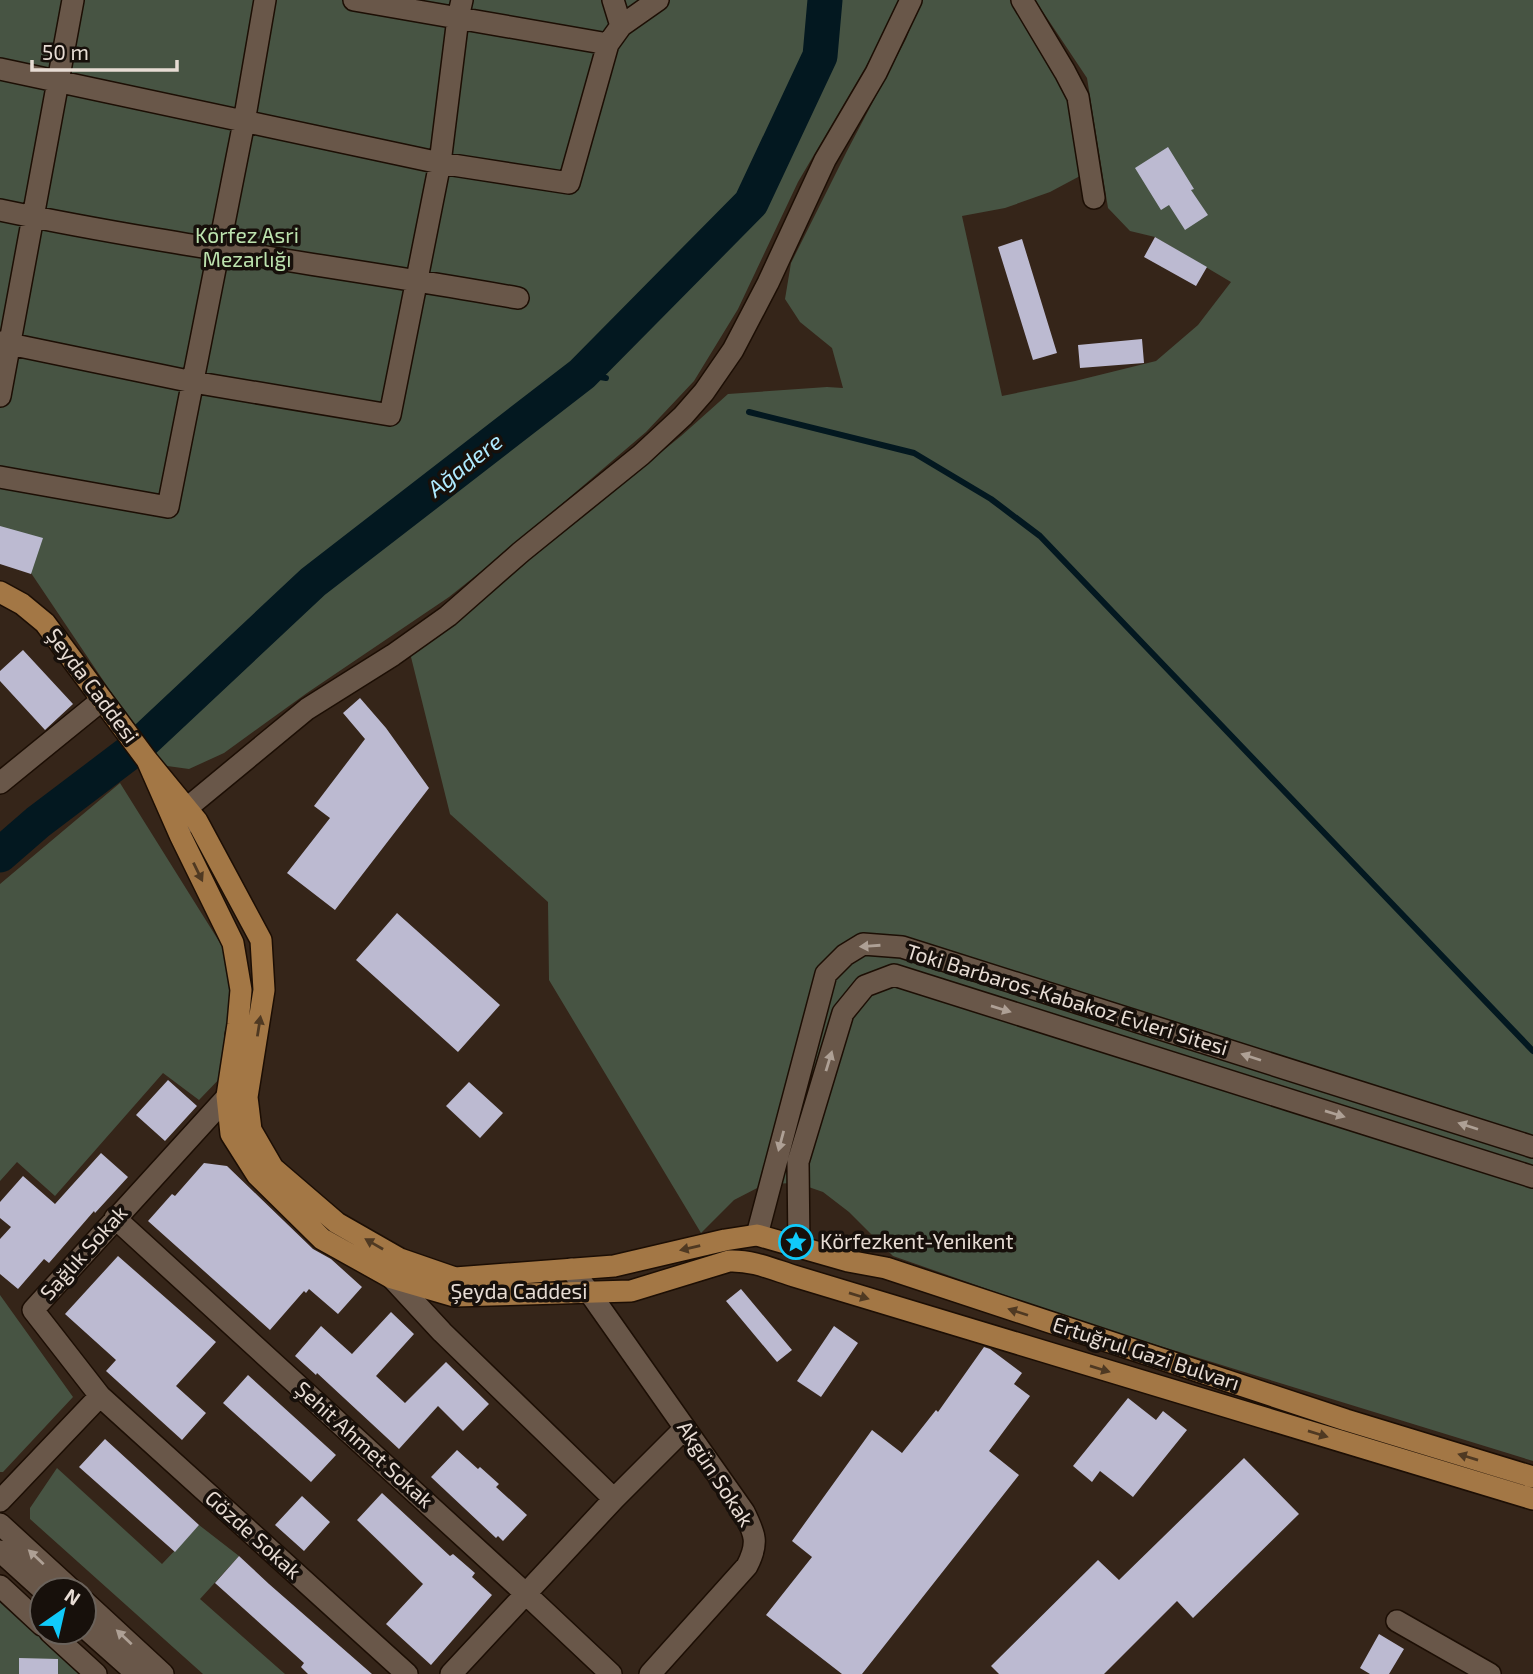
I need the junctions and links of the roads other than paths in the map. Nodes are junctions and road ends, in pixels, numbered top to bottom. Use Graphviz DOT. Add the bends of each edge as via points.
graph roads {
  1 [pos="73,0"];
  2 [pos="265,0"];
  3 [pos="354,0"];
  4 [pos="613,0"];
  5 [pos="658,0"];
  6 [pos="911,0"];
  7 [pos="1022,0"];
  8 [pos="460,9"];
  9 [pos="621,26"];
  10 [pos="608,44"];
  11 [pos="0,69"];
  12 [pos="58,82"];
  13 [pos="244,122"];
  14 [pos="440,163"];
  15 [pos="1094,198"];
  16 [pos="0,210"];
  17 [pos="33,217"];
  18 [pos="219,250"];
  19 [pos="416,280"];
  20 [pos="518,298"];
  21 [pos="5,342"];
  22 [pos="193,382"];
  23 [pos="0,396"];
  24 [pos="0,477"];
  25 [pos="0,592"];
  26 [pos="102,699"];
  27 [pos="147,760"];
  28 [pos="0,783"];
  29 [pos="187,808"];
  30 [pos="180,835"];
  31 [pos="251,1070"];
  32 [pos="227,1096"];
  33 [pos="1533,1147"];
  34 [pos="1533,1177"];
  35 [pos="115,1218"];
  36 [pos="757,1235"];
  37 [pos="799,1247"];
  38 [pos="396,1268"];
  39 [pos="571,1269"];
  40 [pos="794,1276"];
  41 [pos="589,1292"];
  42 [pos="100,1396"];
  43 [pos="685,1428"];
  44 [pos="1533,1478"];
  45 [pos="614,1499"];
  46 [pos="1533,1499"];
  47 [pos="0,1501"];
  48 [pos="0,1524"];
  49 [pos="0,1551"];
  50 [pos="28,1576"];
  51 [pos="57,1576"];
  52 [pos="0,1586"];
  53 [pos="526,1594"];
  54 [pos="28,1612"];
  55 [pos="98,1614"];
  56 [pos="1397,1621"];
  57 [pos="98,1640"];
  58 [pos="65,1646"];
  59 [pos="95,1674"];
  60 [pos="136,1674"];
  61 [pos="163,1674"];
  62 [pos="406,1674"];
  63 [pos="451,1674"];
  64 [pos="611,1674"];
  65 [pos="650,1674"];
  66 [pos="1490,1674"];
  1 -- 12 [label="street"];
  2 -- 13 [label="street"];
  3 -- 8 [label="street"];
  4 -- 9 [label="street"];
  5 -- 9 [label="street"];
  6 -- 29 [label="street" via="876,73 825,160 733,350 683,416 448,616 307,709"];
  7 -- 15 [label="street" via="1078,97"];
  8 -- 10 [label="street"];
  8 -- 14 [label="street"];
  9 -- 10 [label="street"];
  10 -- 14 [label="street" via="569,183"];
  11 -- 12 [label="street"];
  12 -- 13 [label="street"];
  12 -- 17 [label="street"];
  13 -- 14 [label="street"];
  13 -- 18 [label="street"];
  14 -- 19 [label="street"];
  16 -- 17 [label="street"];
  17 -- 18 [label="street"];
  17 -- 21 [label="street"];
  18 -- 19 [label="street"];
  18 -- 22 [label="street"];
  19 -- 20 [label="street"];
  19 -- 22 [label="street" via="390,415"];
  21 -- 22 [label="street"];
  21 -- 23 [label="street"];
  22 -- 24 [label="street" via="168,508"];
  25 -- 26 [label="main road, Şeyda Caddesi" via="45,623"];
  26 -- 27 [label="main road, Şeyda Caddesi"];
  26 -- 28 [label="street"];
  27 -- 29 [label="main road, Şeyda Caddesi"];
  27 -- 30 [label="main road, Şeyda Caddesi"];
  29 -- 30 [label="street"];
  31 -- 29 [label="main road, Şeyda Caddesi, one-way" via="264,990 261,940"];
  30 -- 32 [label="main road, Şeyda Caddesi, one-way" via="233,943 241,989"];
  31 -- 32 [label="street, Sağlık Sokak"];
  38 -- 31 [label="main road, Şeyda Caddesi, one-way" via="273,1167 251,1130 247,1097"];
  32 -- 35 [label="street, Sağlık Sokak"];
  32 -- 38 [label="main road, Şeyda Caddesi" via="231,1134 257,1175 322,1239"];
  33 -- 36 [label="street, Toki Barbaros-Kabakoz Evleri Sitesi, one-way" via="902,947 863,944 826,974"];
  37 -- 34 [label="street, Toki Barbaros-Kabakoz Evleri Sitesi, one-way" via="798,1162 843,1013 865,986 894,975"];
  35 -- 42 [label="street, Sağlık Sokak" via="33,1310"];
  35 -- 53 [label="street, Şehit Ahmet Sokak"];
  36 -- 37 [label="main road, Ertuğrul Gazi Bulvarı"];
  36 -- 39 [label="main road, Şeyda Caddesi, one-way" via="614,1266"];
  44 -- 37 [label="main road, Ertuğrul Gazi Bulvarı, one-way" via="886,1268"];
  38 -- 39 [label="main road, Şeyda Caddesi" via="455,1278"];
  38 -- 41 [label="main road, Şeyda Caddesi" via="454,1296"];
  38 -- 45 [label="street" via="442,1332"];
  39 -- 41 [label="street, Akgün Sokak"];
  40 -- 41 [label="main road, Şeyda Caddesi" via="755,1263 729,1261 631,1290"];
  40 -- 46 [label="main road, Ertuğrul Gazi Bulvarı, one-way"];
  41 -- 43 [label="street, Akgün Sokak"];
  42 -- 47 [label="street"];
  42 -- 62 [label="street, Gözde Sokak"];
  43 -- 45 [label="street"];
  43 -- 65 [label="street, Akgün Sokak" via="744,1512 756,1541 747,1566"];
  45 -- 53 [label="street"];
  51 -- 48 [label="street, one-way"];
  49 -- 50 [label="street"];
  52 -- 54 [label="street"];
  53 -- 63 [label="street"];
  53 -- 64 [label="street, Şehit Ahmet Sokak"];
  61 -- 55 [label="street, one-way"];
  56 -- 66 [label="street"];
  57 -- 60 [label="street"];
  58 -- 59 [label="street"];
}
